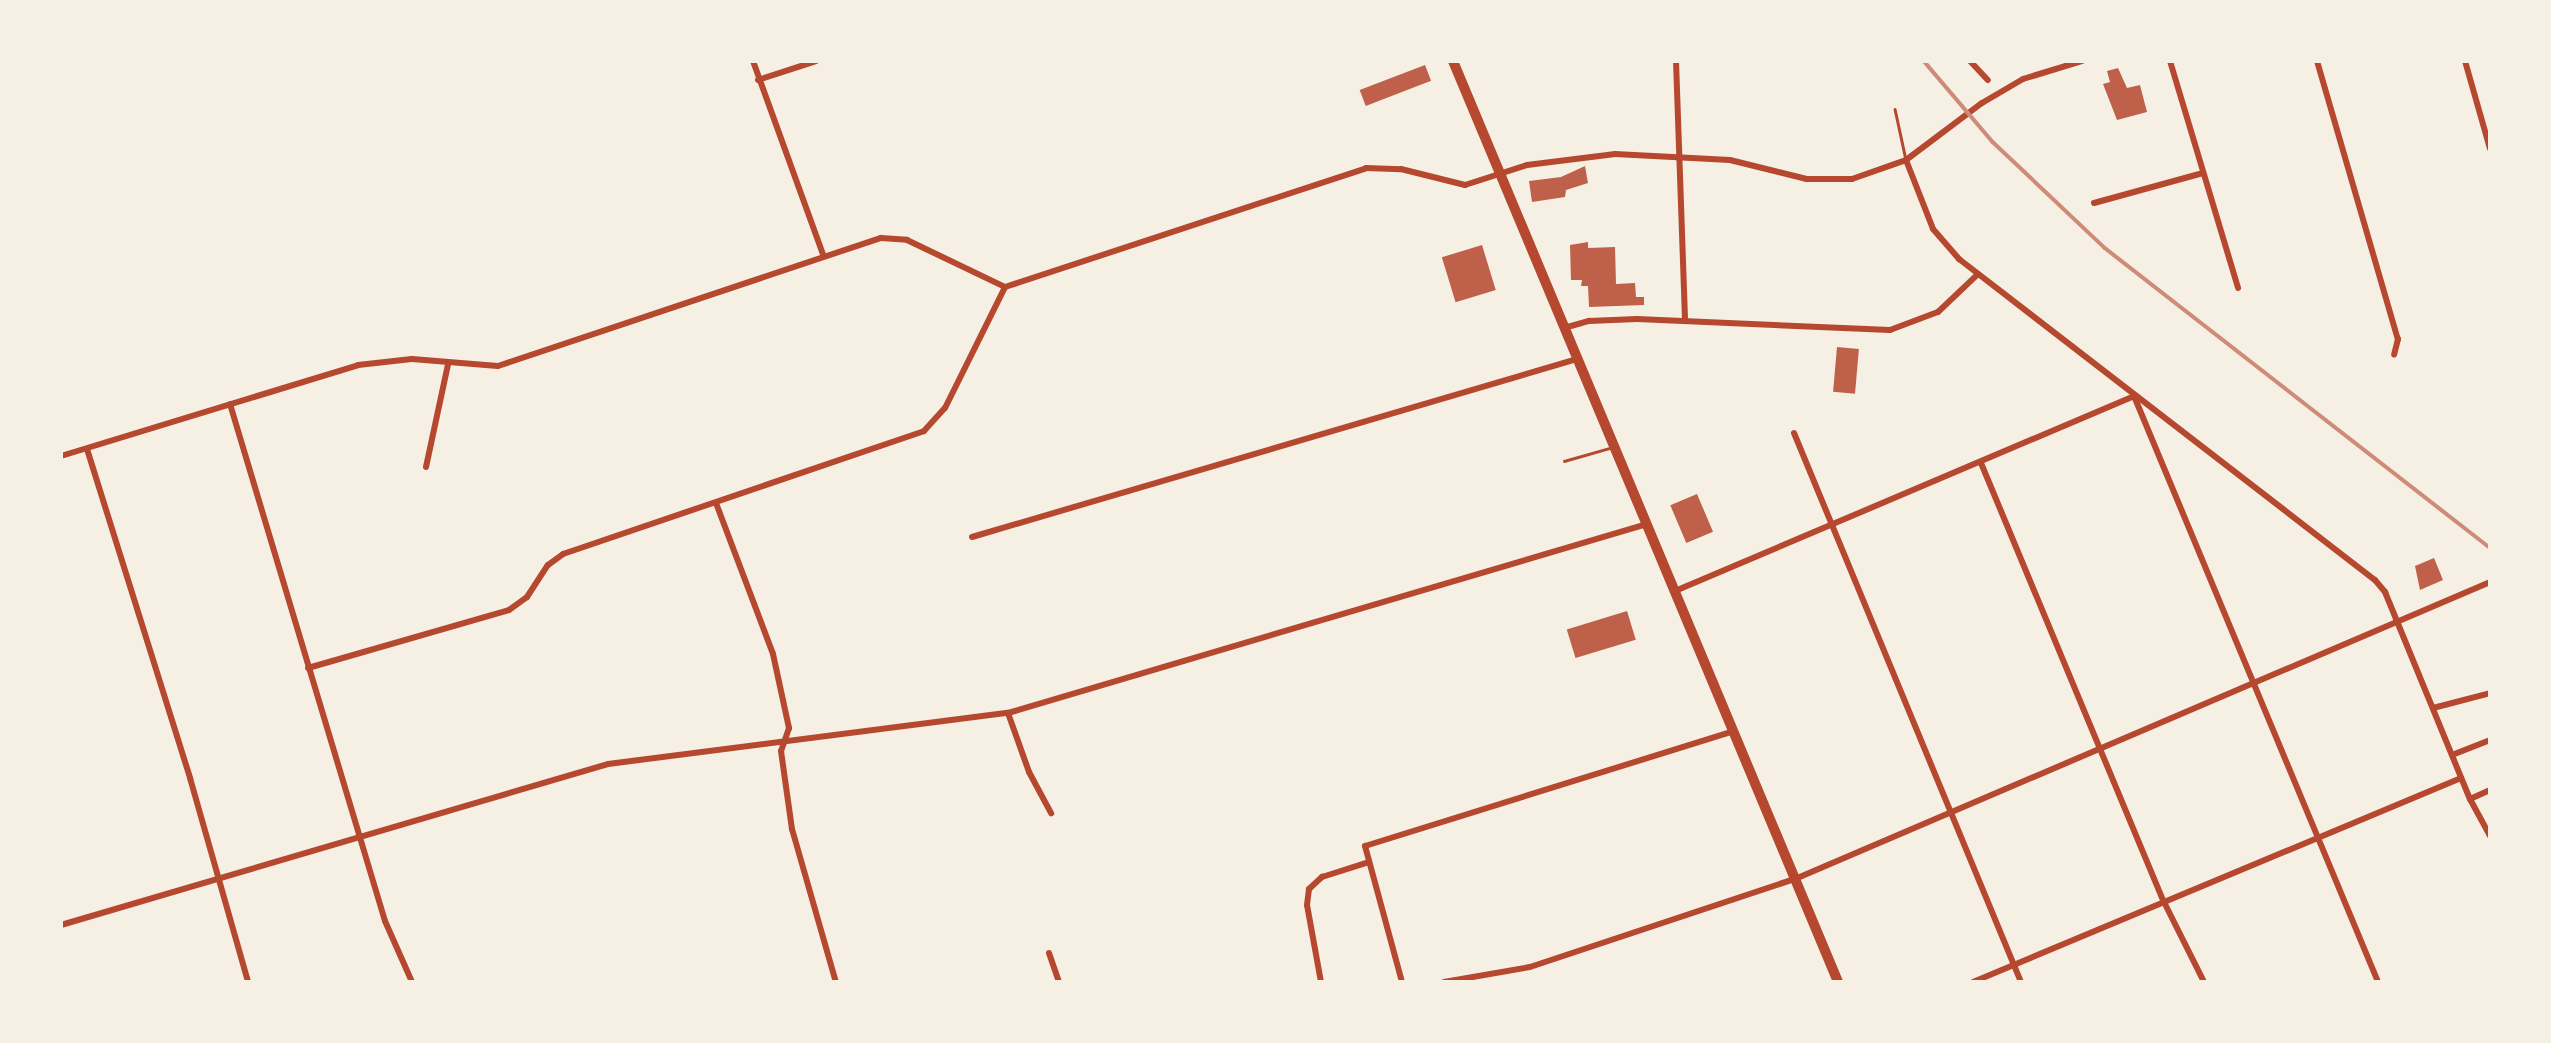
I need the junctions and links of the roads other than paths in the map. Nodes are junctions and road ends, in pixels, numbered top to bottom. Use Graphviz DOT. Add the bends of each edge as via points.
graph roads {
  1 [pos="753,61"];
  2 [pos="816,61"];
  3 [pos="1453,61"];
  4 [pos="1676,61"];
  5 [pos="1970,61"];
  6 [pos="2082,61"];
  7 [pos="2170,61"];
  8 [pos="2318,61"];
  9 [pos="2465,61"];
  10 [pos="758,80"];
  11 [pos="1988,80"];
  12 [pos="1895,109"];
  13 [pos="2490,149"];
  14 [pos="1679,159"];
  15 [pos="1906,160"];
  16 [pos="2203,173"];
  17 [pos="1499,174"];
  18 [pos="2094,203"];
  19 [pos="823,254"];
  20 [pos="1978,274"];
  21 [pos="1005,287"];
  22 [pos="2238,288"];
  23 [pos="1685,321"];
  24 [pos="1564,328"];
  25 [pos="2394,355"];
  26 [pos="1577,359"];
  27 [pos="448,364"];
  28 [pos="2134,396"];
  29 [pos="230,404"];
  30 [pos="1794,433"];
  31 [pos="1613,447"];
  32 [pos="87,449"];
  33 [pos="61,456"];
  34 [pos="1564,461"];
  35 [pos="1981,463"];
  36 [pos="426,467"];
  37 [pos="716,503"];
  38 [pos="1647,524"];
  39 [pos="1830,527"];
  40 [pos="972,537"];
  41 [pos="2490,582"];
  42 [pos="1675,591"];
  43 [pos="2397,623"];
  44 [pos="308,668"];
  45 [pos="2253,684"];
  46 [pos="2490,693"];
  47 [pos="2432,708"];
  48 [pos="1008,713"];
  49 [pos="1734,731"];
  50 [pos="2490,740"];
  51 [pos="784,741"];
  52 [pos="2101,748"];
  53 [pos="2452,755"];
  54 [pos="2461,778"];
  55 [pos="2490,790"];
  56 [pos="2470,799"];
  57 [pos="1949,811"];
  58 [pos="1051,813"];
  59 [pos="2490,836"];
  60 [pos="2318,838"];
  61 [pos="361,839"];
  62 [pos="1369,862"];
  63 [pos="1795,879"];
  64 [pos="218,881"];
  65 [pos="2164,902"];
  66 [pos="61,925"];
  67 [pos="1049,953"];
  68 [pos="2014,965"];
  69 [pos="248,982"];
  70 [pos="412,982"];
  71 [pos="836,982"];
  72 [pos="1059,982"];
  73 [pos="1321,982"];
  74 [pos="1402,982"];
  75 [pos="1444,982"];
  76 [pos="1838,982"];
  77 [pos="1973,982"];
  78 [pos="2021,982"];
  79 [pos="2204,982"];
  80 [pos="2378,982"];
  1 -- 10 [label="street"];
  2 -- 10 [label="street"];
  3 -- 17 [label="main road"];
  4 -- 14 [label="street"];
  5 -- 11 [label="street"];
  6 -- 15 [label="street" via="2032,75 1993,95"];
  7 -- 16 [label="street"];
  8 -- 25 [label="street" via="2398,339"];
  9 -- 13 [label="street"];
  10 -- 19 [label="street"];
  12 -- 15 [label="lane"];
  14 -- 15 [label="street" via="1730,160 1807,179 1840,180 1876,173"];
  14 -- 17 [label="street" via="1579,157"];
  14 -- 23 [label="street"];
  15 -- 20 [label="street" via="1933,229 1947,248"];
  16 -- 18 [label="street"];
  16 -- 22 [label="street"];
  17 -- 21 [label="street" via="1455,184 1401,169 1366,169"];
  17 -- 24 [label="main road"];
  19 -- 21 [label="street" via="892,237"];
  19 -- 27 [label="street" via="525,359 498,366"];
  20 -- 23 [label="street" via="1938,312 1890,330"];
  20 -- 28 [label="street"];
  21 -- 37 [label="street" via="932,425"];
  23 -- 24 [label="street" via="1589,321"];
  24 -- 26 [label="main road"];
  26 -- 31 [label="main road"];
  26 -- 40 [label="street"];
  27 -- 29 [label="street" via="412,359 367,363"];
  27 -- 36 [label="street"];
  28 -- 35 [label="street"];
  28 -- 43 [label="street" via="2375,580"];
  28 -- 45 [label="street"];
  29 -- 32 [label="street"];
  29 -- 44 [label="street"];
  30 -- 39 [label="street"];
  31 -- 34 [label="lane"];
  31 -- 38 [label="main road"];
  32 -- 33 [label="street"];
  32 -- 64 [label="street"];
  35 -- 39 [label="street"];
  35 -- 52 [label="street"];
  37 -- 44 [label="street" via="563,554 548,565 527,597 509,610"];
  37 -- 51 [label="street" via="773,654 789,728"];
  38 -- 42 [label="main road"];
  38 -- 48 [label="street"];
  39 -- 42 [label="street"];
  39 -- 57 [label="street"];
  41 -- 43 [label="street"];
  42 -- 49 [label="main road"];
  43 -- 45 [label="street"];
  43 -- 47 [label="street"];
  44 -- 61 [label="street"];
  45 -- 52 [label="street"];
  45 -- 60 [label="street"];
  46 -- 47 [label="street"];
  47 -- 53 [label="street"];
  48 -- 51 [label="street"];
  48 -- 58 [label="street" via="1029,772"];
  49 -- 62 [label="street" via="1365,846"];
  49 -- 63 [label="main road"];
  50 -- 53 [label="street"];
  51 -- 61 [label="street" via="608,764"];
  51 -- 71 [label="street" via="781,751 794,838"];
  52 -- 57 [label="street"];
  52 -- 65 [label="street"];
  53 -- 54 [label="street"];
  54 -- 56 [label="street"];
  54 -- 60 [label="street"];
  55 -- 56 [label="street"];
  56 -- 59 [label="street"];
  57 -- 63 [label="street"];
  57 -- 68 [label="street"];
  60 -- 65 [label="street"];
  60 -- 80 [label="street"];
  61 -- 64 [label="street"];
  61 -- 70 [label="street" via="385,920"];
  62 -- 73 [label="street" via="1322,877 1309,889 1307,905"];
  62 -- 74 [label="street"];
  63 -- 75 [label="street" via="1542,964"];
  63 -- 76 [label="main road"];
  64 -- 66 [label="street"];
  64 -- 69 [label="street"];
  65 -- 68 [label="street"];
  65 -- 79 [label="street"];
  67 -- 72 [label="street"];
  68 -- 77 [label="street"];
  68 -- 78 [label="street"];
}
